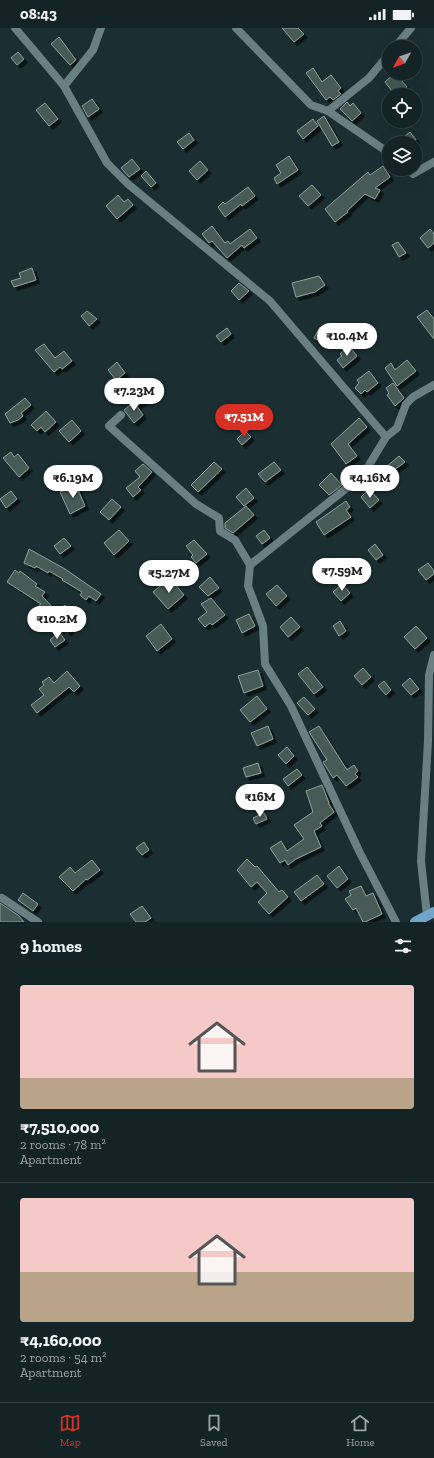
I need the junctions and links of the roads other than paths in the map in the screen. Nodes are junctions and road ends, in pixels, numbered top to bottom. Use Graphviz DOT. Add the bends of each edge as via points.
graph roads {
  1 [pos="15,28"];
  2 [pos="101,28"];
  3 [pos="236,28"];
  4 [pos="411,28"];
  5 [pos="401,40"];
  6 [pos="382,62"];
  7 [pos="64,86"];
  8 [pos="328,110"];
  9 [pos="382,148"];
  10 [pos="434,162"];
  11 [pos="422,169"];
  12 [pos="434,385"];
  13 [pos="121,415"];
  14 [pos="386,437"];
  15 [pos="250,565"];
  16 [pos="434,655"];
  17 [pos="2,898"];
  18 [pos="430,914"];
  19 [pos="38,922"];
  20 [pos="396,922"];
  21 [pos="415,922"];
  1 -- 7 [label="street"];
  2 -- 7 [label="street" via="93,50"];
  3 -- 8 [label="street" via="311,104"];
  4 -- 5 [label="street"];
  6 -- 8 [label="street" via="369,78"];
  7 -- 14 [label="street" via="107,163 128,184 270,300"];
  8 -- 9 [label="street"];
  10 -- 11 [label="street"];
  12 -- 14 [label="street" via="406,404 398,428"];
  13 -- 15 [label="street" via="109,426 196,504 220,518 220,531 235,540"];
  14 -- 15 [label="street" via="363,475"];
  15 -- 20 [label="street" via="248,586 263,626 265,664 291,706 360,854"];
  16 -- 18 [label="street" via="429,675 421,861"];
  17 -- 19 [label="street"];
  18 -- 21 [label="main road"];
}
